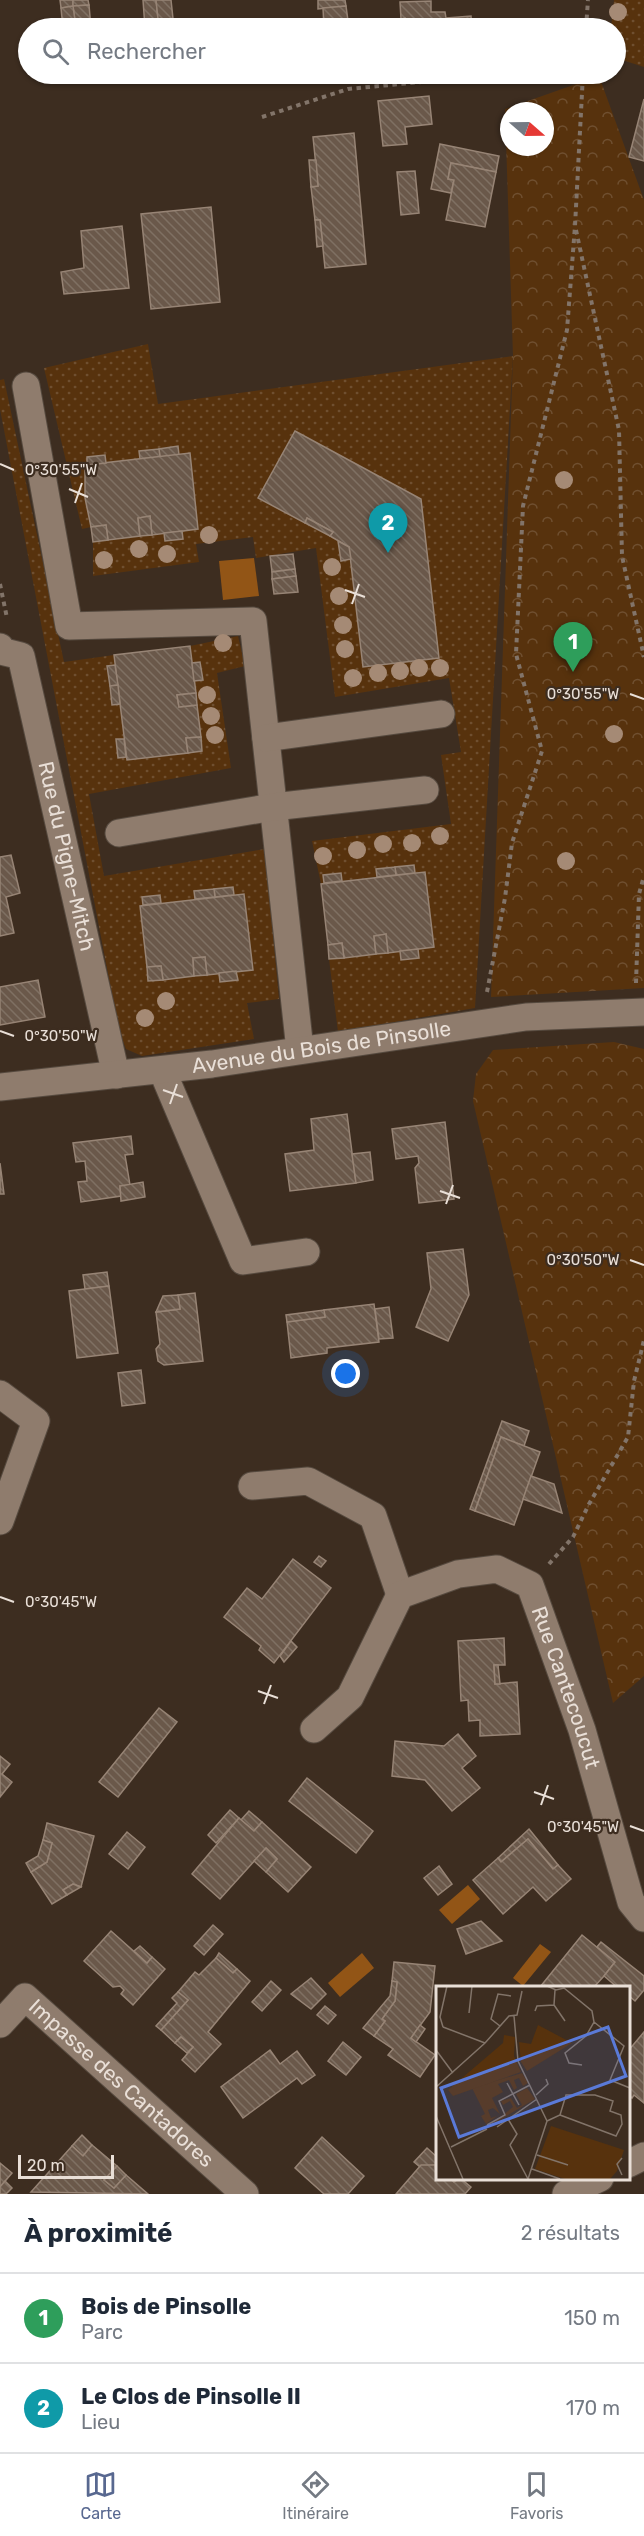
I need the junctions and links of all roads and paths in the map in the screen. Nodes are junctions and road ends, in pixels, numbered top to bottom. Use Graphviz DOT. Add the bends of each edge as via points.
graph roads {
  1 [pos="588,0"];
  2 [pos="586,18"];
  3 [pos="400,84"];
  4 [pos="582,84"];
  5 [pos="262,117"];
  6 [pos="575,226"];
  7 [pos="26,387"];
  8 [pos="0,584"];
  9 [pos="2,643"];
  10 [pos="644,657"];
  11 [pos="441,714"];
  12 [pos="266,738"];
  13 [pos="425,790"];
  14 [pos="273,807"];
  15 [pos="119,833"];
  16 [pos="644,876"];
  17 [pos="639,1011"];
  18 [pos="480,1024"];
  19 [pos="300,1050"];
  20 [pos="162,1070"];
  21 [pos="116,1075"];
  22 [pos="0,1087"];
  23 [pos="306,1252"];
  24 [pos="644,1340"];
  25 [pos="0,1394"];
  26 [pos="252,1486"];
  27 [pos="0,1521"];
  28 [pos="530,1585"];
  29 [pos="400,1595"];
  30 [pos="314,1730"];
  31 [pos="644,1918"];
  32 [pos="0,2024"];
  33 [pos="644,2156"];
  34 [pos="629,2163"];
  35 [pos="598,2179"];
  36 [pos="245,2194"];
  37 [pos="566,2194"];
  1 -- 2 [label="path"];
  3 -- 5 [label="path" via="348,89"];
  4 -- 6 [label="path"];
  6 -- 10 [label="path" via="619,430 622,556"];
  6 -- 18 [label="path" via="567,330 524,506 516,654 542,752 512,843"];
  7 -- 12 [label="street" via="69,626 253,621"];
  8 -- 9 [label="path"];
  9 -- 21 [label="street, Rue du Pigne-Mitch" via="21,656"];
  11 -- 12 [label="street"];
  12 -- 14 [label="street"];
  13 -- 14 [label="street"];
  14 -- 15 [label="street"];
  14 -- 19 [label="street"];
  16 -- 17 [label="path" via="639,894"];
  17 -- 18 [label="street, Avenue du Bois de Pinsolle" via="526,1017"];
  18 -- 19 [label="street, Avenue du Bois de Pinsolle"];
  19 -- 20 [label="street, Avenue du Bois de Pinsolle"];
  20 -- 21 [label="street, Avenue du Bois de Pinsolle"];
  20 -- 23 [label="street" via="243,1260"];
  21 -- 22 [label="street, Avenue du Bois de Pinsolle"];
  24 -- 28 [label="path" via="634,1381 628,1437 573,1537"];
  25 -- 27 [label="street" via="36,1421"];
  26 -- 29 [label="street" via="308,1481 373,1516"];
  28 -- 29 [label="street, Rue Cantecoucut" via="497,1569 458,1574"];
  28 -- 31 [label="street, Rue Cantecoucut" via="582,1730 631,1902"];
  29 -- 30 [label="street" via="350,1697"];
  32 -- 36 [label="street, Impasse des Cantadores" via="25,1997"];
  33 -- 34 [label="street"];
  35 -- 37 [label="street"];
}
